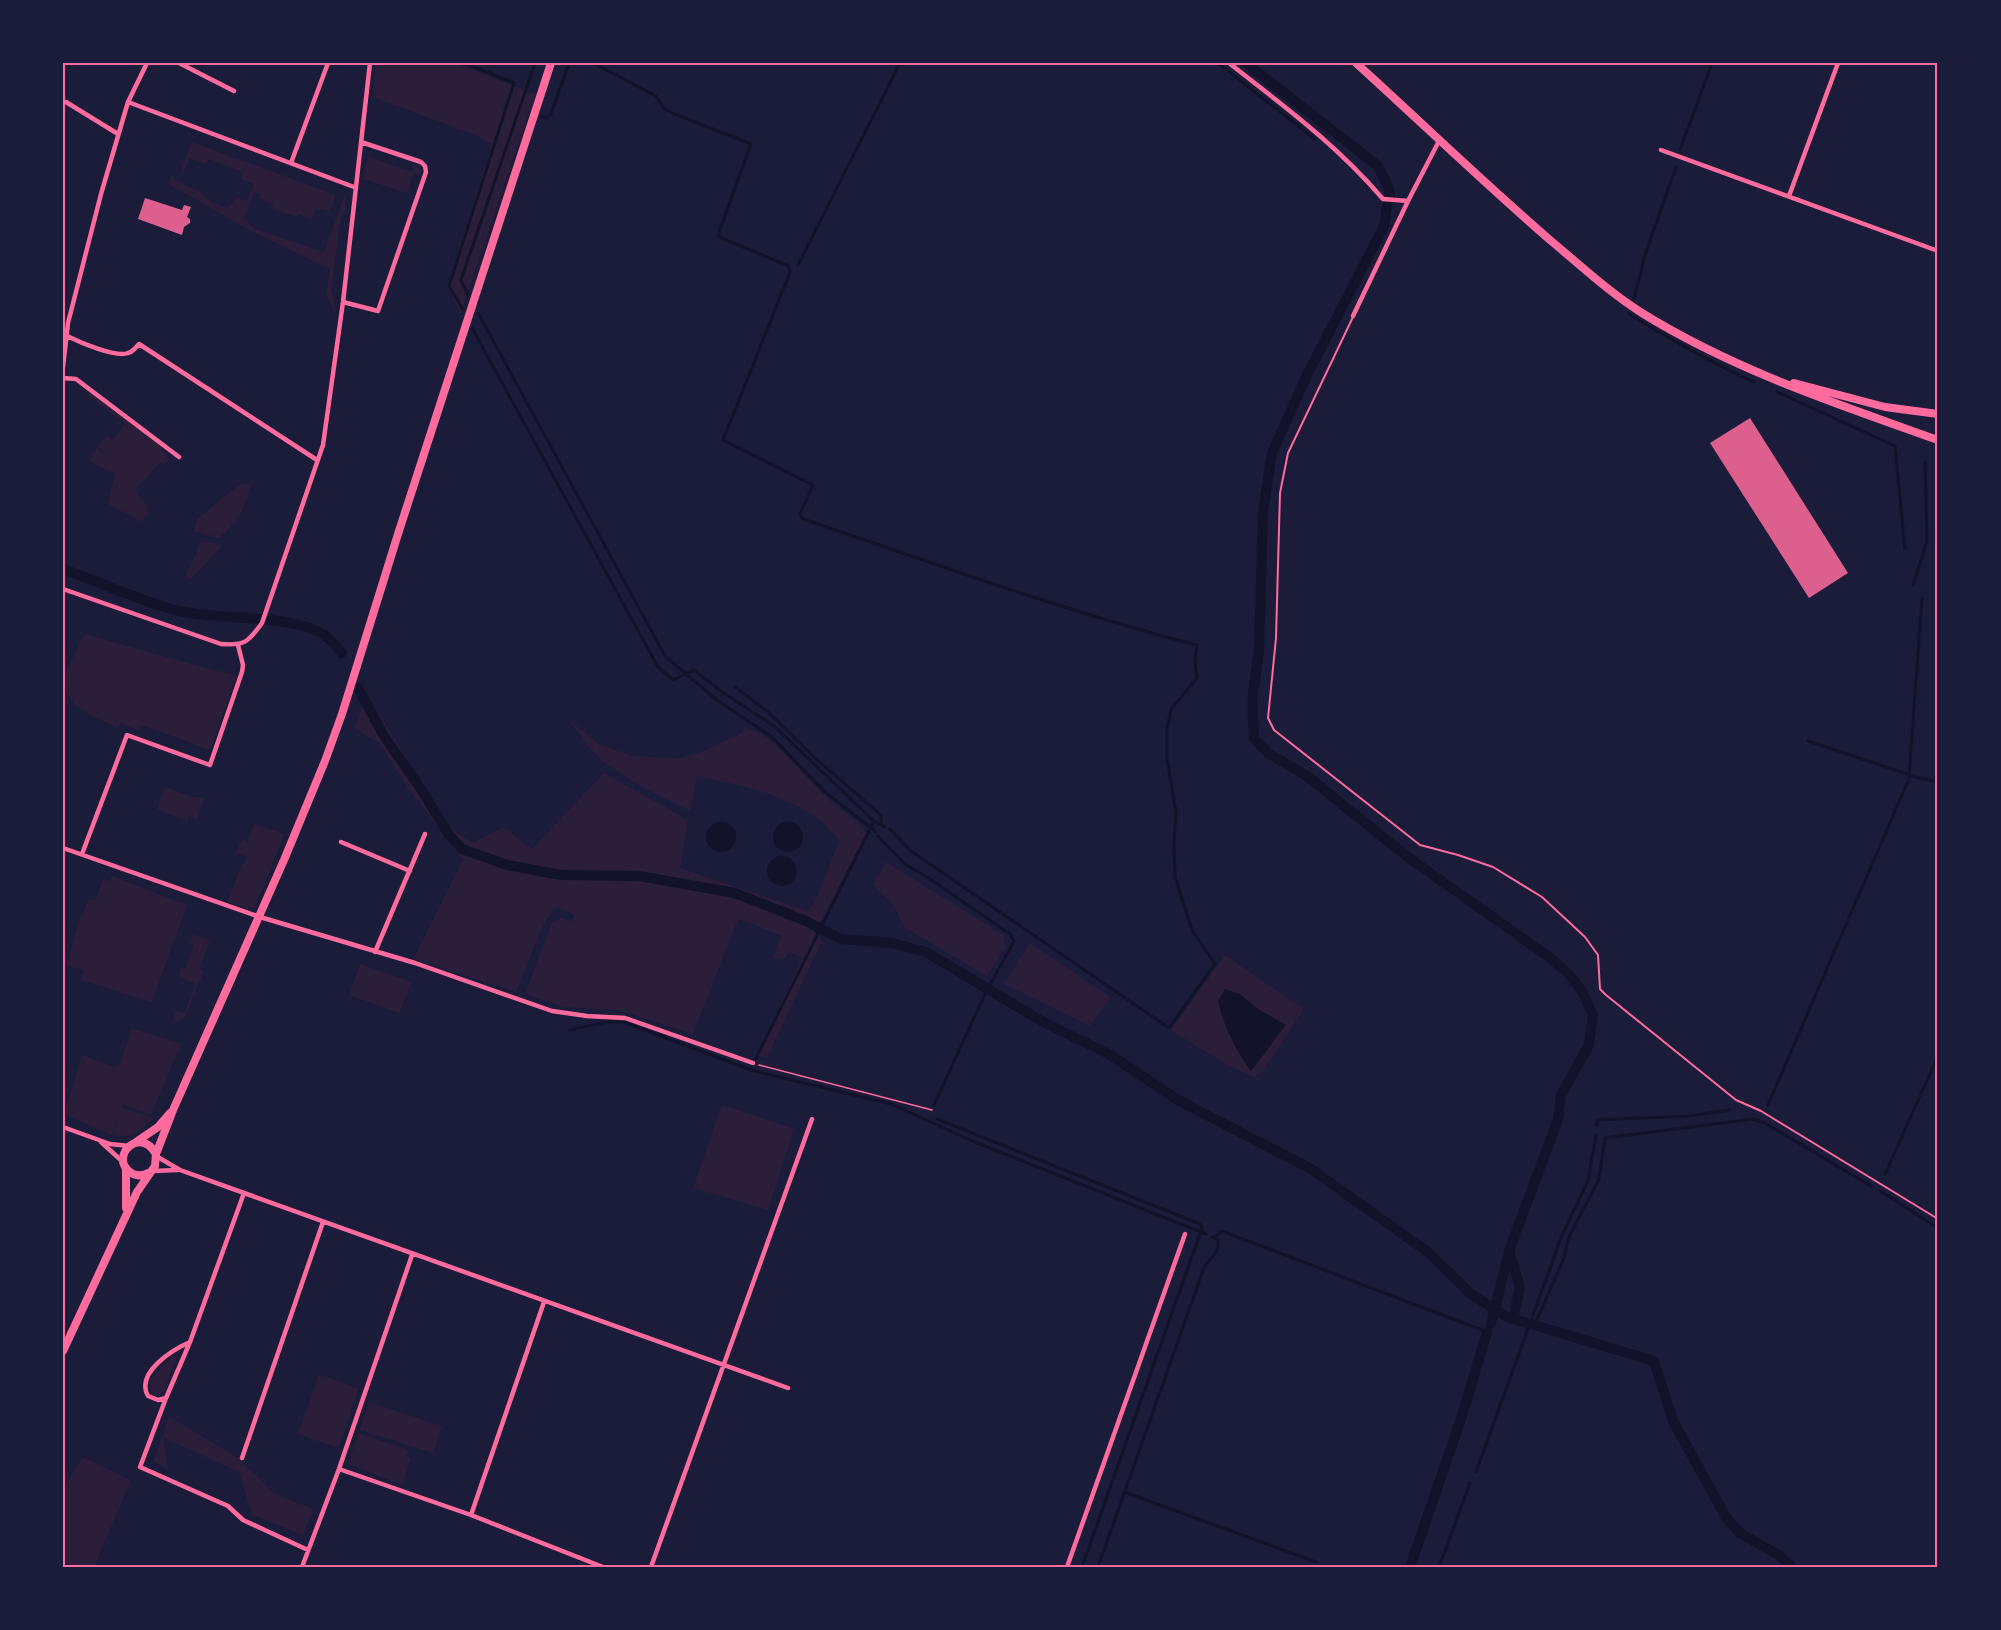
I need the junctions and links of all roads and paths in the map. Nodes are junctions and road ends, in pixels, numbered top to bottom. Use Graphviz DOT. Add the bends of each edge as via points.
graph roads {
  1 [pos="147,63"];
  2 [pos="179,63"];
  3 [pos="328,63"];
  4 [pos="370,63"];
  5 [pos="551,63"];
  6 [pos="1228,63"];
  7 [pos="1356,63"];
  8 [pos="1838,63"];
  9 [pos="234,91"];
  10 [pos="66,102"];
  11 [pos="128,102"];
  12 [pos="118,134"];
  13 [pos="1440,139"];
  14 [pos="361,142"];
  15 [pos="1660,150"];
  16 [pos="291,163"];
  17 [pos="354,188"];
  18 [pos="1789,196"];
  19 [pos="1407,201"];
  20 [pos="1938,251"];
  21 [pos="343,302"];
  22 [pos="1353,316"];
  23 [pos="66,322"];
  24 [pos="67,336"];
  25 [pos="63,367"];
  26 [pos="63,378"];
  27 [pos="1778,380"];
  28 [pos="1938,414"];
  29 [pos="1938,440"];
  30 [pos="179,457"];
  31 [pos="317,460"];
  32 [pos="63,589"];
  33 [pos="238,645"];
  34 [pos="425,834"];
  35 [pos="341,843"];
  36 [pos="63,848"];
  37 [pos="82,854"];
  38 [pos="410,871"];
  39 [pos="260,917"];
  40 [pos="375,952"];
  41 [pos="753,1063"];
  42 [pos="173,1110"];
  43 [pos="932,1110"];
  44 [pos="812,1119"];
  45 [pos="63,1127"];
  46 [pos="99,1141"];
  47 [pos="132,1144"];
  48 [pos="156,1155"];
  49 [pos="124,1165"];
  50 [pos="180,1170"];
  51 [pos="150,1172"];
  52 [pos="244,1193"];
  53 [pos="125,1216"];
  54 [pos="1938,1219"];
  55 [pos="323,1222"];
  56 [pos="1185,1234"];
  57 [pos="412,1255"];
  58 [pos="544,1302"];
  59 [pos="190,1342"];
  60 [pos="63,1352"];
  61 [pos="723,1366"];
  62 [pos="788,1388"];
  63 [pos="166,1398"];
  64 [pos="242,1458"];
  65 [pos="339,1469"];
  66 [pos="471,1515"];
  67 [pos="308,1550"];
  68 [pos="302,1567"];
  69 [pos="603,1567"];
  70 [pos="651,1567"];
  71 [pos="1067,1567"];
  1 -- 11 [label="street"];
  2 -- 9 [label="street"];
  3 -- 16 [label="street"];
  4 -- 14 [label="street"];
  5 -- 39 [label="main road" via="342,714"];
  6 -- 19 [label="street" via="1327,140 1383,199"];
  7 -- 13 [label="main road"];
  8 -- 18 [label="street"];
  10 -- 12 [label="street"];
  11 -- 12 [label="street"];
  11 -- 16 [label="street"];
  12 -- 23 [label="street"];
  13 -- 19 [label="street"];
  13 -- 27 [label="main road" via="1587,271 1641,312 1700,346"];
  14 -- 17 [label="street"];
  14 -- 21 [label="street" via="421,162 426,172 378,311"];
  15 -- 18 [label="street"];
  16 -- 17 [label="street"];
  17 -- 21 [label="street"];
  18 -- 20 [label="street"];
  19 -- 22 [label="street"];
  21 -- 31 [label="street" via="323,445"];
  22 -- 54 [label="lane" via="1288,453 1280,493 1276,638 1268,718 1274,730 1420,845 1492,867 1542,897 1585,937 1598,955 1600,988 1606,995 1736,1100 1761,1111"];
  23 -- 24 [label="street"];
  24 -- 25 [label="street"];
  24 -- 31 [label="street" via="117,355 130,353 139,344"];
  26 -- 30 [label="street" via="76,379"];
  27 -- 28 [label="main road" via="1885,407"];
  27 -- 29 [label="main road"];
  31 -- 33 [label="street" via="262,623 248,641"];
  32 -- 33 [label="street" via="221,644"];
  33 -- 37 [label="street" via="242,672 210,765 127,735"];
  34 -- 38 [label="street"];
  35 -- 38 [label="street"];
  36 -- 37 [label="street"];
  37 -- 39 [label="street"];
  38 -- 40 [label="street"];
  39 -- 40 [label="street"];
  39 -- 42 [label="main road"];
  40 -- 41 [label="street" via="552,1011 625,1017"];
  41 -- 43 [label="path"];
  42 -- 47 [label="main road" via="158,1127"];
  42 -- 48 [label="main road"];
  44 -- 61 [label="street"];
  45 -- 46 [label="street"];
  46 -- 47 [label="street"];
  46 -- 49 [label="street"];
  47 -- 48 [label="main road" via="148,1144"];
  47 -- 49 [label="main road" via="124,1153"];
  48 -- 50 [label="street"];
  48 -- 51 [label="main road"];
  49 -- 51 [label="main road" via="139,1176"];
  49 -- 53 [label="main road"];
  50 -- 51 [label="street"];
  50 -- 52 [label="street"];
  51 -- 53 [label="main road"];
  52 -- 55 [label="street"];
  52 -- 59 [label="street"];
  53 -- 60 [label="main road"];
  55 -- 57 [label="street"];
  55 -- 64 [label="street"];
  56 -- 71 [label="street"];
  57 -- 58 [label="street"];
  57 -- 65 [label="street"];
  58 -- 61 [label="street"];
  58 -- 66 [label="street"];
  59 -- 63 [label="street"];
  59 -- 63 [label="street" via="148,1375 148,1396"];
  61 -- 62 [label="street"];
  61 -- 70 [label="street"];
  63 -- 67 [label="street" via="140,1467 228,1506 243,1520"];
  65 -- 66 [label="street"];
  65 -- 67 [label="street"];
  66 -- 69 [label="street"];
  67 -- 68 [label="street"];
}
